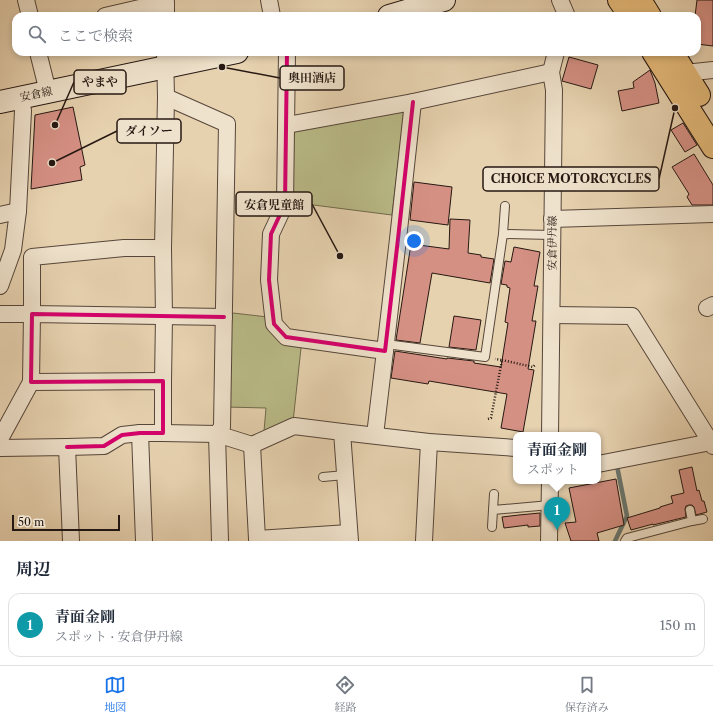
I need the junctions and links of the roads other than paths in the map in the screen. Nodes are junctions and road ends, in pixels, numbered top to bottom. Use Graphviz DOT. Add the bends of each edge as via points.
graph roads {
  1 [pos="26,0"];
  2 [pos="269,0"];
  3 [pos="444,0"];
  4 [pos="560,0"];
  5 [pos="620,0"];
  6 [pos="640,0"];
  7 [pos="166,6"];
  8 [pos="29,12"];
  9 [pos="129,12"];
  10 [pos="271,12"];
  11 [pos="403,12"];
  12 [pos="565,12"];
  13 [pos="628,12"];
  14 [pos="648,12"];
  15 [pos="39,56"];
  16 [pos="196,56"];
  17 [pos="287,56"];
  18 [pos="555,56"];
  19 [pos="657,56"];
  20 [pos="673,56"];
  21 [pos="165,59"];
  22 [pos="713,70"];
  23 [pos="551,72"];
  24 [pos="679,78"];
  25 [pos="48,92"];
  26 [pos="166,97"];
  27 [pos="10,99"];
  28 [pos="413,102"];
  29 [pos="713,118"];
  30 [pos="286,125"];
  31 [pos="713,147"];
  32 [pos="505,206"];
  33 [pos="18,211"];
  34 [pos="713,214"];
  35 [pos="0,215"];
  36 [pos="552,219"];
  37 [pos="503,234"];
  38 [pos="552,235"];
  39 [pos="164,248"];
  40 [pos="0,286"];
  41 [pos="0,314"];
  42 [pos="32,314"];
  43 [pos="552,315"];
  44 [pos="164,317"];
  45 [pos="224,317"];
  46 [pos="385,347"];
  47 [pos="163,381"];
  48 [pos="31,382"];
  49 [pos="342,432"];
  50 [pos="550,432"];
  51 [pos="140,433"];
  52 [pos="163,433"];
  53 [pos="217,434"];
  54 [pos="375,436"];
  55 [pos="0,439"];
  56 [pos="429,442"];
  57 [pos="712,443"];
  58 [pos="252,445"];
  59 [pos="67,447"];
  60 [pos="0,448"];
  61 [pos="513,448"];
  62 [pos="601,463"];
  63 [pos="345,475"];
  64 [pos="323,477"];
  65 [pos="550,484"];
  66 [pos="494,494"];
  67 [pos="550,505"];
  68 [pos="493,510"];
  69 [pos="690,510"];
  70 [pos="703,519"];
  71 [pos="692,521"];
  72 [pos="492,527"];
  73 [pos="350,537"];
  74 [pos="257,540"];
  75 [pos="70,541"];
  76 [pos="144,541"];
  77 [pos="220,541"];
  78 [pos="424,541"];
  79 [pos="549,541"];
  80 [pos="625,541"];
  1 -- 8 [label="street"];
  2 -- 10 [label="street"];
  3 -- 11 [label="street"];
  4 -- 12 [label="street"];
  5 -- 13 [label="main road"];
  6 -- 14 [label="main road"];
  7 -- 9 [label="street"];
  15 -- 25 [label="street"];
  16 -- 21 [label="street, 安倉線"];
  17 -- 30 [label="street"];
  18 -- 23 [label="street, 安倉伊丹線"];
  19 -- 24 [label="main road"];
  20 -- 24 [label="main road"];
  21 -- 25 [label="street, 安倉線"];
  21 -- 26 [label="street"];
  22 -- 24 [label="street"];
  23 -- 28 [label="street"];
  23 -- 36 [label="street, 安倉伊丹線" via="554,90"];
  24 -- 29 [label="main road"];
  24 -- 31 [label="main road"];
  25 -- 27 [label="street, 安倉線"];
  26 -- 39 [label="street"];
  26 -- 45 [label="street" via="227,124"];
  27 -- 33 [label="street" via="23,111"];
  28 -- 30 [label="street"];
  28 -- 46 [label="street"];
  30 -- 46 [label="street" via="285,204 271,242 269,280 274,324 286,337"];
  32 -- 37 [label="lane"];
  33 -- 35 [label="street"];
  33 -- 40 [label="street" via="13,250"];
  34 -- 36 [label="street"];
  36 -- 38 [label="street, 安倉伊丹線"];
  37 -- 38 [label="lane"];
  37 -- 46 [label="lane" via="485,357"];
  38 -- 43 [label="street, 安倉伊丹線"];
  39 -- 42 [label="street" via="124,248 32,257"];
  39 -- 44 [label="street"];
  41 -- 42 [label="street"];
  42 -- 44 [label="street"];
  42 -- 48 [label="street"];
  43 -- 50 [label="street, 安倉伊丹線"];
  43 -- 57 [label="street" via="632,316"];
  44 -- 45 [label="street"];
  44 -- 47 [label="street"];
  45 -- 53 [label="street" via="222,427"];
  46 -- 54 [label="street"];
  47 -- 48 [label="street"];
  47 -- 52 [label="street"];
  48 -- 55 [label="street"];
  49 -- 54 [label="street"];
  49 -- 58 [label="street" via="294,426"];
  49 -- 63 [label="street"];
  51 -- 52 [label="street"];
  51 -- 59 [label="street" via="122,435 104,446"];
  51 -- 76 [label="street"];
  52 -- 53 [label="street"];
  53 -- 58 [label="street"];
  53 -- 77 [label="street"];
  54 -- 56 [label="street"];
  56 -- 61 [label="street"];
  56 -- 78 [label="street"];
  57 -- 62 [label="street"];
  58 -- 74 [label="street"];
  59 -- 60 [label="street"];
  59 -- 75 [label="street"];
  63 -- 64 [label="lane"];
  63 -- 73 [label="street"];
  65 -- 67 [label="street"];
  66 -- 68 [label="lane"];
  67 -- 68 [label="lane"];
  67 -- 79 [label="street"];
  68 -- 72 [label="lane"];
  69 -- 71 [label="lane"];
  70 -- 71 [label="lane"];
  71 -- 80 [label="lane" via="627,538"];
  73 -- 74 [label="street"];
}
